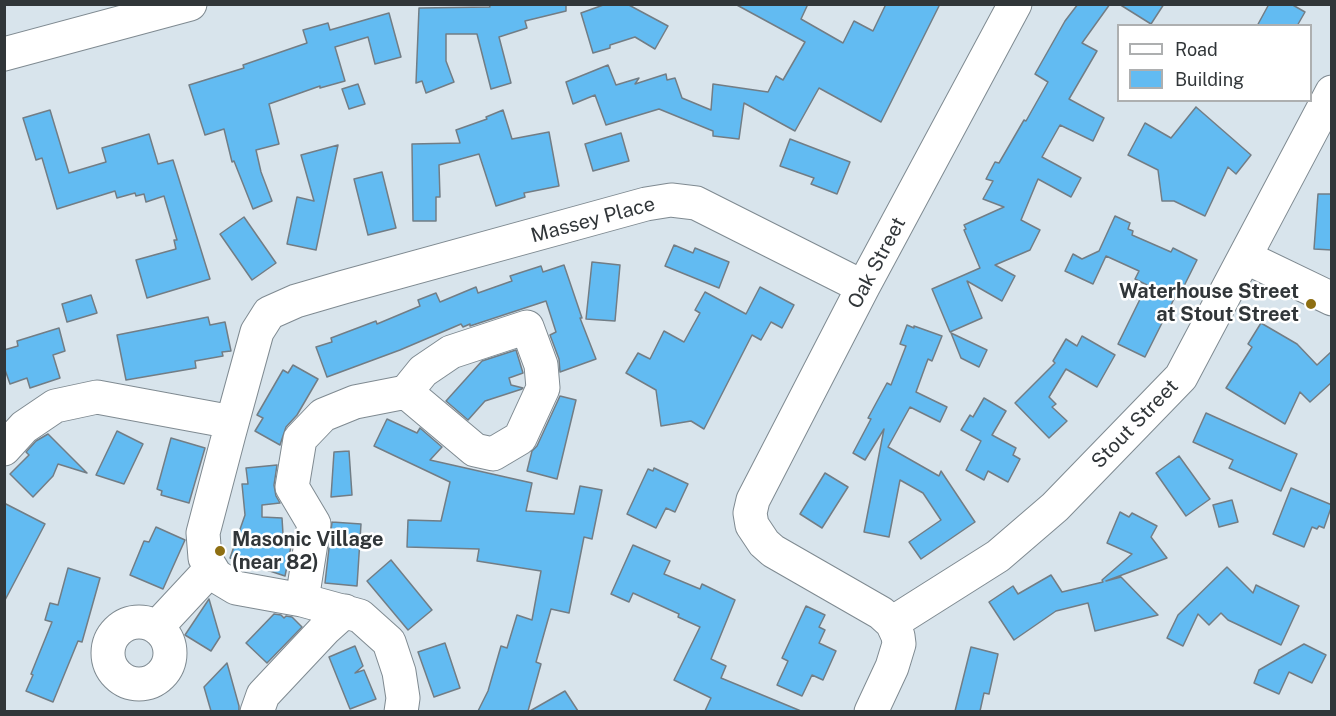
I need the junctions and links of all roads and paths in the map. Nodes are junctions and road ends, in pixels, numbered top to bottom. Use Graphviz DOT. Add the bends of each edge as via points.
graph roads {
  1 [pos="190,4"];
  2 [pos="1015,4"];
  3 [pos="4,54"];
  4 [pos="1332,92"];
  5 [pos="1245,257"];
  6 [pos="863,287"];
  7 [pos="1332,299"];
  8 [pos="406,392"];
  9 [pos="232,422"];
  10 [pos="4,449"];
  11 [pos="212,569"];
  12 [pos="302,600"];
  13 [pos="345,612"];
  14 [pos="892,623"];
  15 [pos="157,627"];
  16 [pos="257,711"];
  17 [pos="401,711"];
  18 [pos="871,711"];
  1 -- 3 [label="street"];
  2 -- 6 [label="street, Oak Street"];
  4 -- 5 [label="street, Stout Street"];
  5 -- 7 [label="street"];
  5 -- 14 [label="street, Stout Street" via="1181,377 1147,413 1055,507 998,556"];
  6 -- 9 [label="street, Massey Place" via="696,202 646,204 344,287 269,313 257,332"];
  6 -- 14 [label="street, Oak Street" via="758,488 750,513 756,534 772,551"];
  8 -- 12 [label="street" via="355,402 323,415 300,439 292,487 314,525"];
  9 -- 10 [label="street" via="97,397 55,406 24,427"];
  9 -- 11 [label="street, Massey Place" via="203,533 205,558"];
  11 -- 12 [label="street" via="216,576 236,588"];
  11 -- 15 [label="street"];
  12 -- 13 [label="street"];
  13 -- 16 [label="street" via="263,695"];
  13 -- 17 [label="street" via="360,616 389,642 404,698"];
  14 -- 18 [label="street" via="899,645"];
}
